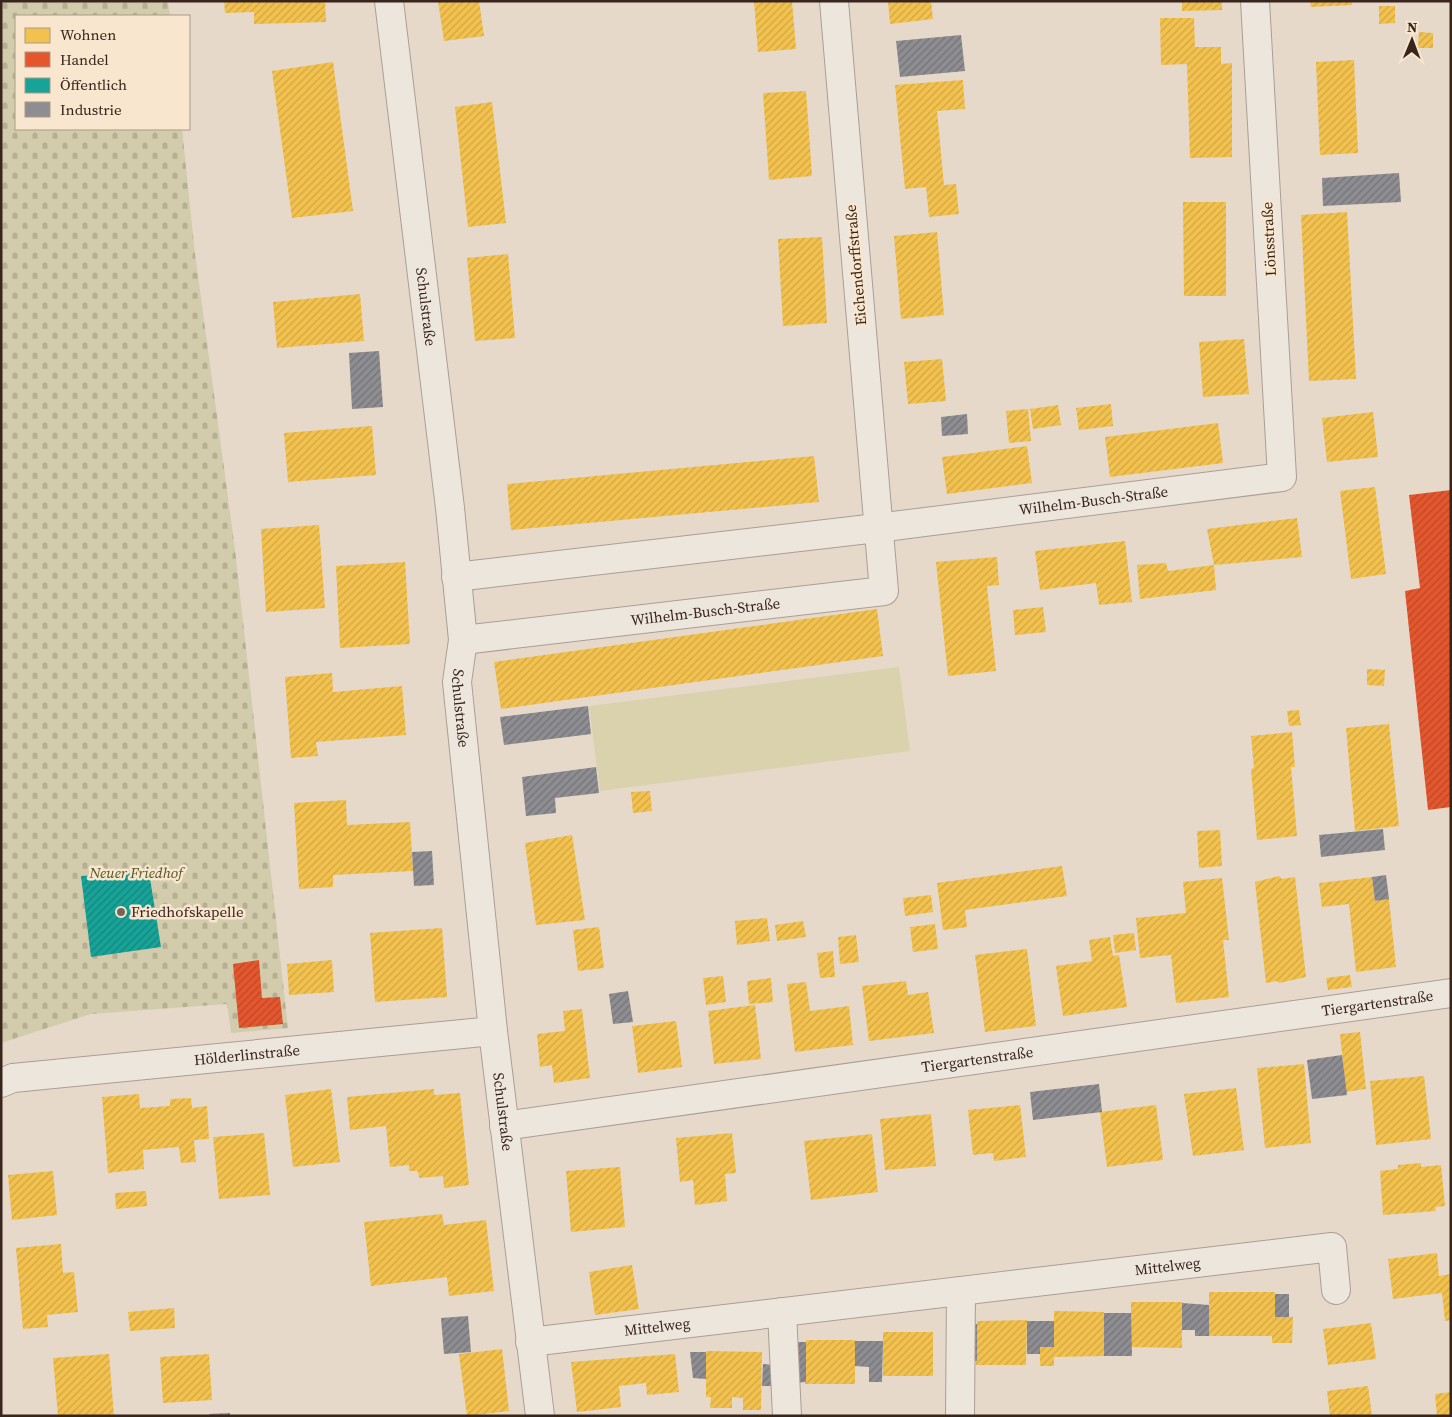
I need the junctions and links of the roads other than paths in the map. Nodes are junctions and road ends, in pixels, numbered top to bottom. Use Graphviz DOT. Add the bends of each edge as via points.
graph roads {
  1 [pos="389,1"];
  2 [pos="834,1"];
  3 [pos="1255,1"];
  4 [pos="1282,477"];
  5 [pos="877,528"];
  6 [pos="456,577"];
  7 [pos="463,640"];
  8 [pos="1451,994"];
  9 [pos="493,1031"];
  10 [pos="1,1083"];
  11 [pos="504,1126"];
  12 [pos="1336,1290"];
  13 [pos="961,1291"];
  14 [pos="782,1312"];
  15 [pos="530,1342"];
  16 [pos="540,1416"];
  17 [pos="786,1416"];
  18 [pos="960,1416"];
  1 -- 6 [label="street, Schulstraße"];
  2 -- 5 [label="street, Eichendorffstraße"];
  3 -- 4 [label="street, Lönsstraße"];
  4 -- 5 [label="street, Wilhelm-Busch-Straße"];
  5 -- 6 [label="street, Wilhelm-Busch-Straße"];
  5 -- 7 [label="street, Wilhelm-Busch-Straße" via="884,591"];
  6 -- 7 [label="street, Schulstraße"];
  7 -- 9 [label="street, Schulstraße" via="457,682"];
  8 -- 11 [label="street, Tiergartenstraße"];
  9 -- 10 [label="street, Hölderlinstraße" via="13,1078"];
  9 -- 11 [label="street, Schulstraße"];
  11 -- 15 [label="street, Schulstraße"];
  12 -- 13 [label="street, Mittelweg" via="1332,1247"];
  13 -- 14 [label="street, Mittelweg"];
  13 -- 18 [label="street"];
  14 -- 15 [label="street, Mittelweg"];
  14 -- 17 [label="street"];
  15 -- 16 [label="street, Schulstraße"];
}
